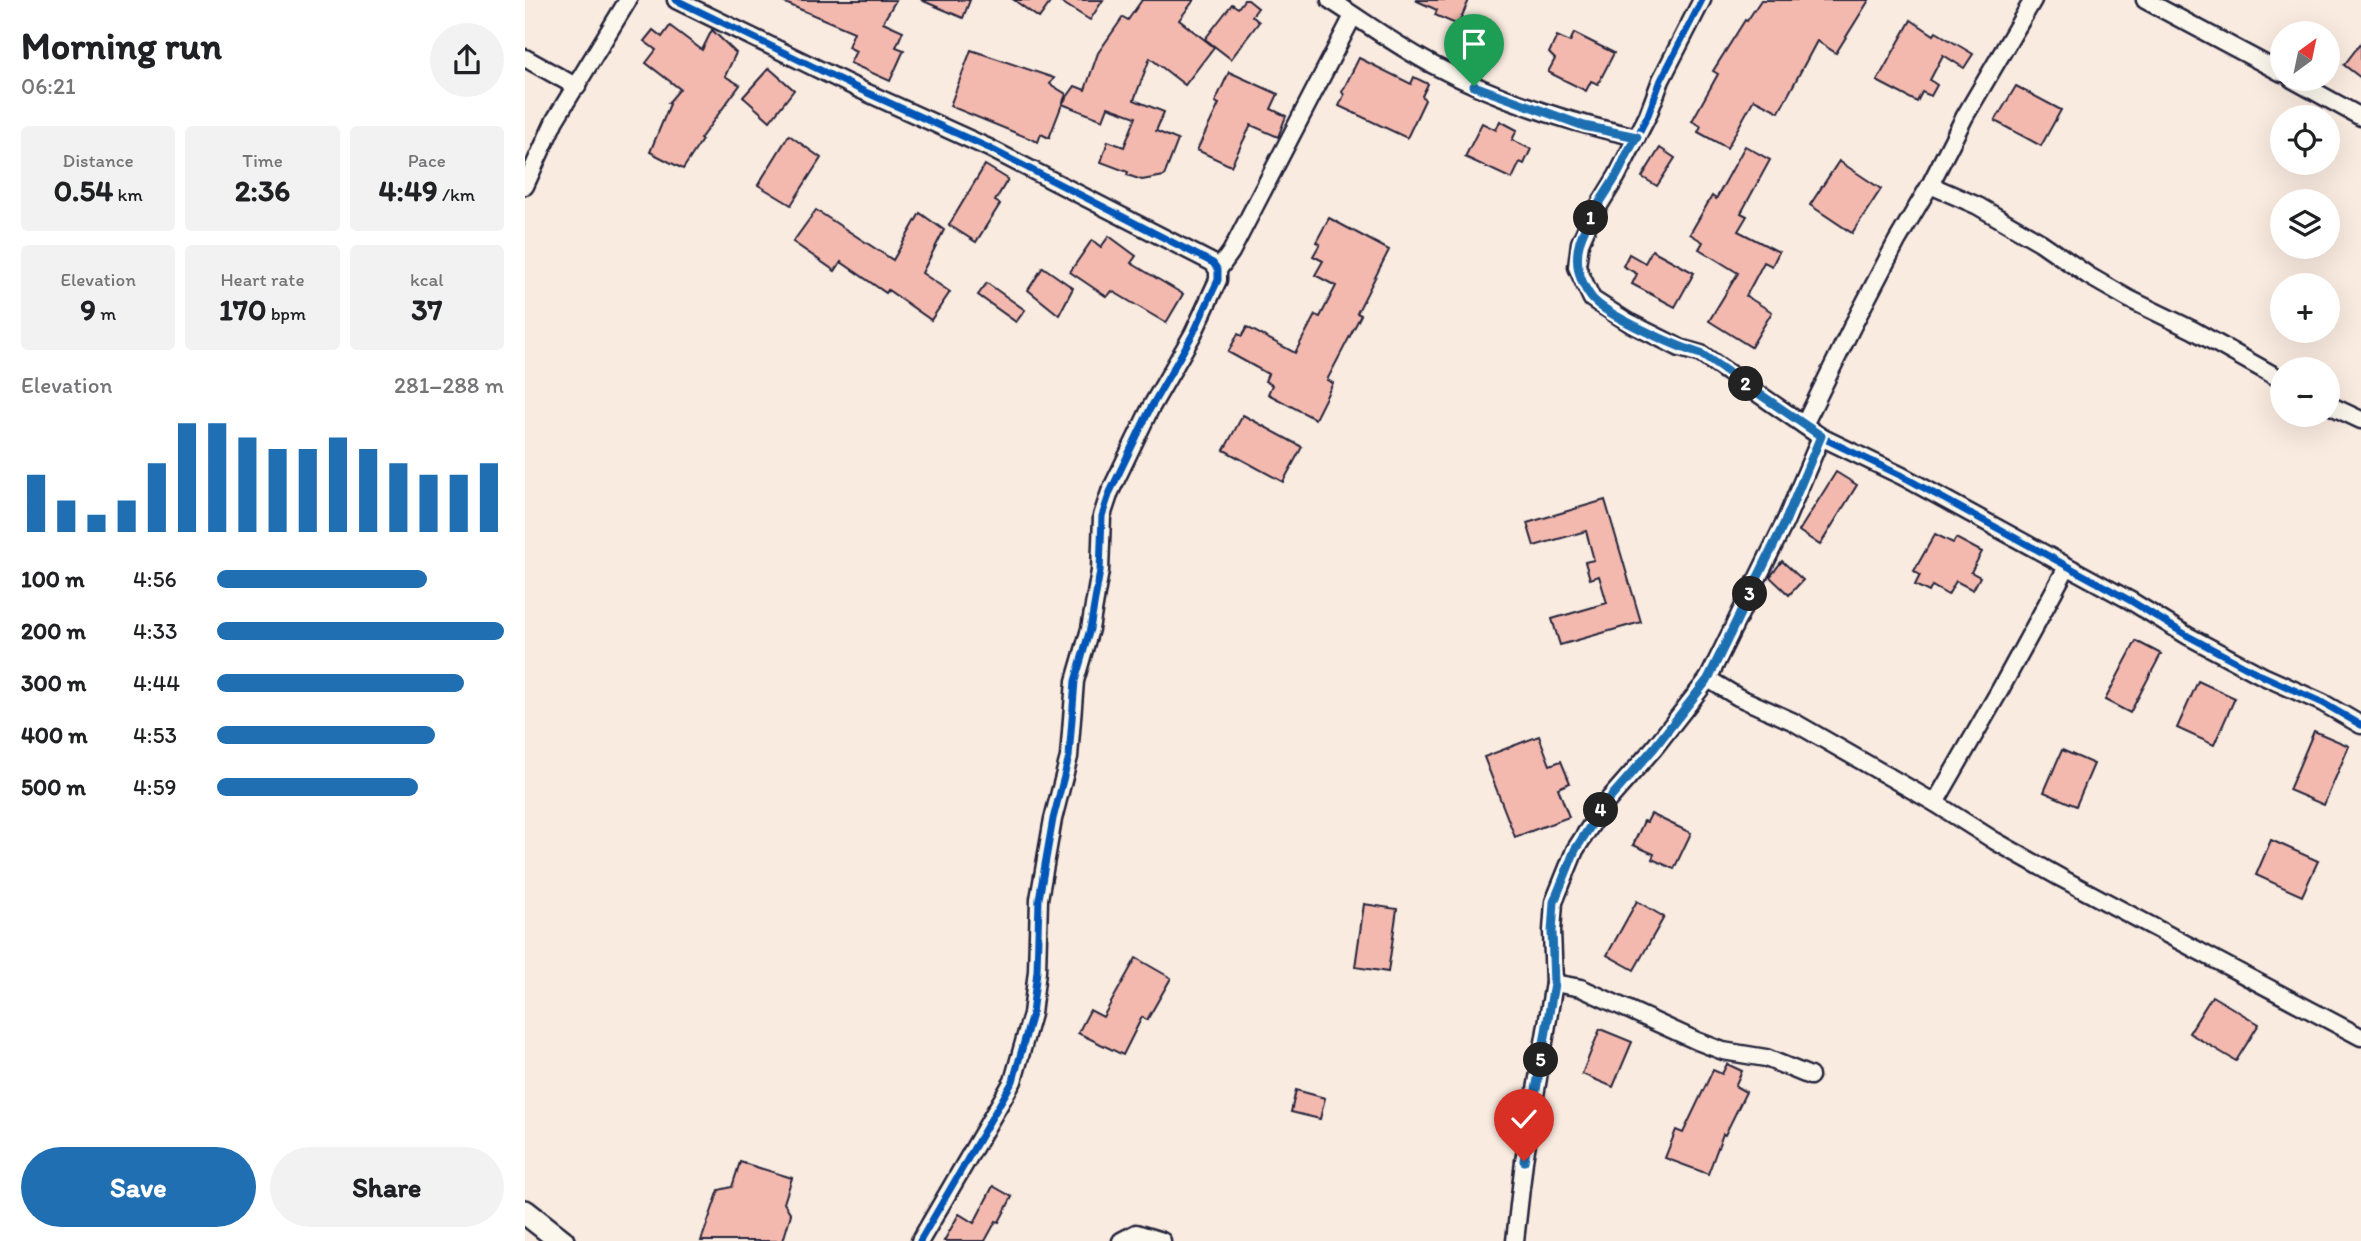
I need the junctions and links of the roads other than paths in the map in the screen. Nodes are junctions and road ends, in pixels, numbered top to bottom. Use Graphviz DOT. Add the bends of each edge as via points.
graph roads {
  1 [pos="628,0"];
  2 [pos="676,0"];
  3 [pos="1330,0"];
  4 [pos="1702,0"];
  5 [pos="2033,0"];
  6 [pos="2145,0"];
  7 [pos="1353,16"];
  8 [pos="525,58"];
  9 [pos="2270,67"];
  10 [pos="577,87"];
  11 [pos="2314,91"];
  12 [pos="2361,117"];
  13 [pos="1637,137"];
  14 [pos="1930,185"];
  15 [pos="525,186"];
  16 [pos="1218,270"];
  17 [pos="2270,373"];
  18 [pos="2340,410"];
  19 [pos="2361,420"];
  20 [pos="1804,425"];
  21 [pos="1821,436"];
  22 [pos="2067,566"];
  23 [pos="1708,679"];
  24 [pos="2361,725"];
  25 [pos="1935,803"];
  26 [pos="1554,984"];
  27 [pos="2361,1037"];
  28 [pos="1810,1076"];
  29 [pos="525,1212"];
  30 [pos="562,1241"];
  31 [pos="920,1241"];
  32 [pos="1121,1241"];
  33 [pos="1163,1241"];
  34 [pos="1515,1241"];
  1 -- 10 [label="street"];
  2 -- 16 [label="street" via="989,148"];
  3 -- 7 [label="street"];
  4 -- 13 [label="street"];
  5 -- 14 [label="street"];
  6 -- 9 [label="street"];
  7 -- 13 [label="street" via="1474,86 1584,126"];
  7 -- 16 [label="street"];
  8 -- 10 [label="street"];
  10 -- 15 [label="street" via="555,120"];
  11 -- 12 [label="street"];
  13 -- 20 [label="street" via="1580,243 1577,267 1592,299 1680,348 1701,354"];
  14 -- 17 [label="street" via="1977,206 2129,299"];
  14 -- 20 [label="street"];
  16 -- 31 [label="street" via="1218,280 1193,334 1150,409 1102,516 1100,571 1075,681 1069,757 1039,899 1032,1014 1013,1081"];
  18 -- 19 [label="street"];
  20 -- 21 [label="street"];
  21 -- 22 [label="street"];
  21 -- 23 [label="street" via="1785,522"];
  22 -- 24 [label="street" via="2188,636"];
  22 -- 25 [label="street"];
  23 -- 25 [label="street"];
  23 -- 26 [label="street" via="1604,805 1575,850 1554,902"];
  25 -- 27 [label="street" via="1995,842"];
  26 -- 28 [label="street" via="1581,988 1714,1047 1766,1059"];
  26 -- 34 [label="street"];
  29 -- 30 [label="street"];
  32 -- 33 [label="street" via="1136,1233"];
}
